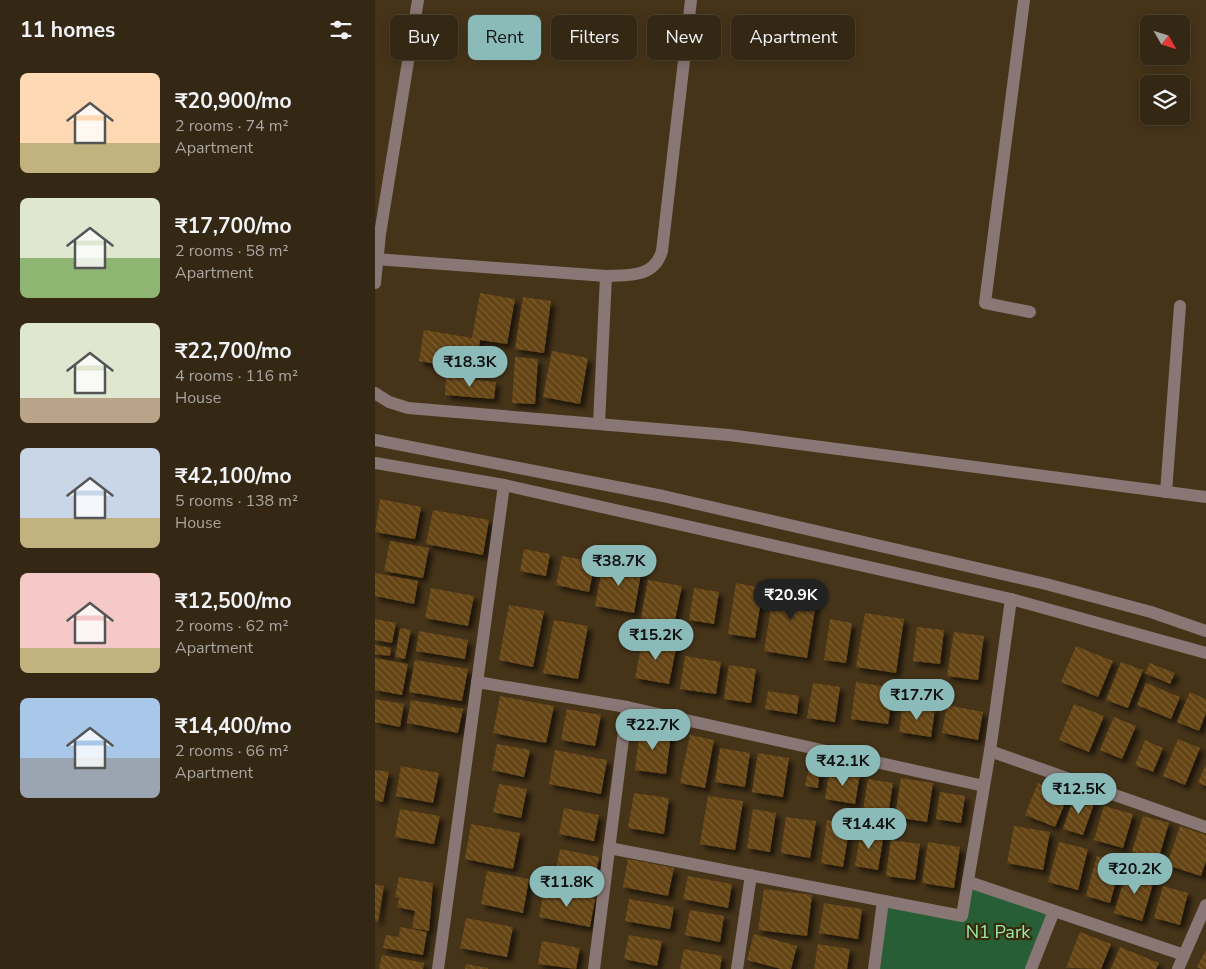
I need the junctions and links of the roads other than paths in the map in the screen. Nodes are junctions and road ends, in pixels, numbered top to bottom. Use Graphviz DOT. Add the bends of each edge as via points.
graph roads {
  1 [pos="418,0"];
  2 [pos="691,0"];
  3 [pos="1024,0"];
  4 [pos="376,259"];
  5 [pos="606,276"];
  6 [pos="375,283"];
  7 [pos="1180,306"];
  8 [pos="1030,312"];
  9 [pos="375,393"];
  10 [pos="599,424"];
  11 [pos="375,440"];
  12 [pos="375,463"];
  13 [pos="504,485"];
  14 [pos="610,486"];
  15 [pos="1166,492"];
  16 [pos="1206,497"];
  17 [pos="604,507"];
  18 [pos="1011,599"];
  19 [pos="1206,631"];
  20 [pos="1206,653"];
  21 [pos="477,682"];
  22 [pos="627,707"];
  23 [pos="990,751"];
  24 [pos="984,786"];
  25 [pos="1206,827"];
  26 [pos="609,848"];
  27 [pos="751,875"];
  28 [pos="969,882"];
  29 [pos="883,901"];
  30 [pos="1206,905"];
  31 [pos="1054,911"];
  32 [pos="1184,955"];
  33 [pos="438,969"];
  34 [pos="594,969"];
  35 [pos="737,969"];
  36 [pos="874,969"];
  37 [pos="1031,969"];
  38 [pos="1177,969"];
  1 -- 4 [label="street"];
  2 -- 5 [label="street" via="662,252 656,263 640,275"];
  3 -- 8 [label="street" via="985,303"];
  4 -- 5 [label="street"];
  4 -- 6 [label="street"];
  5 -- 10 [label="street"];
  7 -- 15 [label="street"];
  9 -- 10 [label="street" via="408,408"];
  10 -- 15 [label="street" via="729,435"];
  11 -- 14 [label="street"];
  12 -- 13 [label="street"];
  13 -- 17 [label="street"];
  13 -- 21 [label="street"];
  14 -- 17 [label="street"];
  14 -- 19 [label="street" via="1046,584 1151,612"];
  15 -- 16 [label="street"];
  17 -- 18 [label="street"];
  18 -- 20 [label="street"];
  18 -- 23 [label="street"];
  21 -- 22 [label="street"];
  21 -- 33 [label="street"];
  22 -- 24 [label="street"];
  22 -- 26 [label="street"];
  23 -- 24 [label="street"];
  23 -- 25 [label="street"];
  24 -- 28 [label="street"];
  26 -- 27 [label="street"];
  26 -- 34 [label="street"];
  27 -- 29 [label="street"];
  27 -- 35 [label="street"];
  28 -- 29 [label="street" via="962,916"];
  28 -- 31 [label="street"];
  29 -- 36 [label="street"];
  30 -- 32 [label="street"];
  31 -- 32 [label="street"];
  31 -- 37 [label="street"];
  32 -- 38 [label="street"];
}
